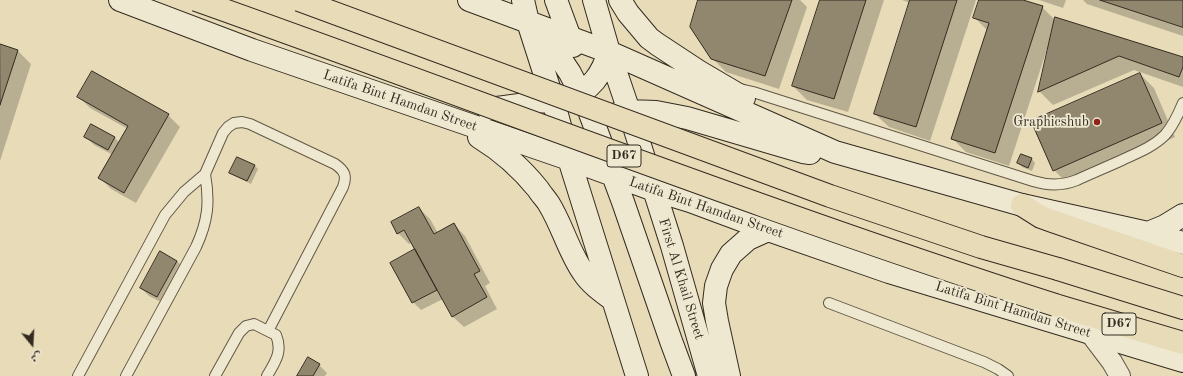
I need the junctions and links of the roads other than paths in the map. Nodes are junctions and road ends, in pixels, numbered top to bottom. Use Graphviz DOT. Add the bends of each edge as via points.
graph roads {
  1 [pos="120,0"];
  2 [pos="196,0"];
  3 [pos="299,0"];
  4 [pos="469,0"];
  5 [pos="523,0"];
  6 [pos="556,0"];
  7 [pos="594,0"];
  8 [pos="620,0"];
  9 [pos="528,22"];
  10 [pos="570,37"];
  11 [pos="609,52"];
  12 [pos="720,85"];
  13 [pos="585,90"];
  14 [pos="553,100"];
  15 [pos="1183,104"];
  16 [pos="629,111"];
  17 [pos="441,116"];
  18 [pos="598,121"];
  19 [pos="836,152"];
  20 [pos="569,160"];
  21 [pos="205,174"];
  22 [pos="614,176"];
  23 [pos="654,190"];
  24 [pos="1022,205"];
  25 [pos="1183,215"];
  26 [pos="768,230"];
  27 [pos="1148,233"];
  28 [pos="1183,243"];
  29 [pos="1183,266"];
  30 [pos="612,299"];
  31 [pos="829,303"];
  32 [pos="1183,308"];
  33 [pos="268,331"];
  34 [pos="1090,333"];
  35 [pos="1183,344"];
  36 [pos="1183,361"];
  37 [pos="78,376"];
  38 [pos="126,376"];
  39 [pos="215,376"];
  40 [pos="267,376"];
  41 [pos="636,376"];
  42 [pos="684,376"];
  43 [pos="709,376"];
  44 [pos="729,376"];
  45 [pos="1008,376"];
  46 [pos="1120,376"];
  1 -- 17 [label="main road, Latifa Bint Hamdan Street / D67" via="252,50"];
  2 -- 35 [label="main road, Latifa Bint Hamdan Street / D67, bridge" via="718,190 982,281"];
  3 -- 32 [label="main road, D67, bridge" via="830,196 981,247"];
  4 -- 9 [label="main road"];
  5 -- 9 [label="main road"];
  6 -- 10 [label="main road"];
  7 -- 11 [label="main road, First Al Khail Street"];
  8 -- 12 [label="main road" via="649,38"];
  9 -- 10 [label="main road"];
  9 -- 13 [label="main road"];
  9 -- 14 [label="main road"];
  10 -- 11 [label="main road"];
  10 -- 13 [label="main road"];
  11 -- 13 [label="main road" via="598,78"];
  11 -- 16 [label="main road, First Al Khail Street"];
  11 -- 19 [label="main road"];
  12 -- 15 [label="lane" via="753,92 1033,181 1056,185 1077,180 1154,144 1172,126"];
  12 -- 19 [label="main road" via="813,132"];
  13 -- 14 [label="main road" via="568,98"];
  13 -- 18 [label="main road"];
  14 -- 17 [label="main road"];
  14 -- 20 [label="main road"];
  16 -- 18 [label="main road"];
  16 -- 19 [label="main road" via="656,112 687,118 803,152"];
  16 -- 23 [label="main road, First Al Khail Street"];
  17 -- 20 [label="main road, Latifa Bint Hamdan Street / D67"];
  17 -- 30 [label="main road" via="500,151 518,166 548,203 583,272"];
  18 -- 20 [label="main road" via="584,133"];
  18 -- 22 [label="main road"];
  18 -- 23 [label="main road"];
  19 -- 24 [label="main road"];
  20 -- 22 [label="main road, Latifa Bint Hamdan Street / D67"];
  20 -- 30 [label="main road"];
  21 -- 33 [label="lane" via="223,133 234,123 242,122 335,164 345,174 343,188"];
  21 -- 37 [label="lane" via="184,192 165,215"];
  21 -- 38 [label="lane" via="208,204 202,234"];
  22 -- 23 [label="main road, Latifa Bint Hamdan Street / D67"];
  22 -- 42 [label="main road"];
  23 -- 26 [label="main road, Latifa Bint Hamdan Street / D67"];
  23 -- 43 [label="main road, First Al Khail Street"];
  24 -- 27 [label="main road"];
  24 -- 29 [label="main road" via="1041,217"];
  25 -- 27 [label="main road"];
  26 -- 34 [label="main road, Latifa Bint Hamdan Street / D67" via="889,272"];
  26 -- 44 [label="main road" via="748,239 731,254 716,286 714,303"];
  27 -- 28 [label="main road"];
  30 -- 41 [label="main road"];
  31 -- 45 [label="lane" via="984,362"];
  33 -- 39 [label="lane" via="254,324 246,326 239,333"];
  33 -- 40 [label="lane" via="276,335 279,343 278,357"];
  34 -- 36 [label="main road, Latifa Bint Hamdan Street / D67"];
  34 -- 46 [label="street"];
}
